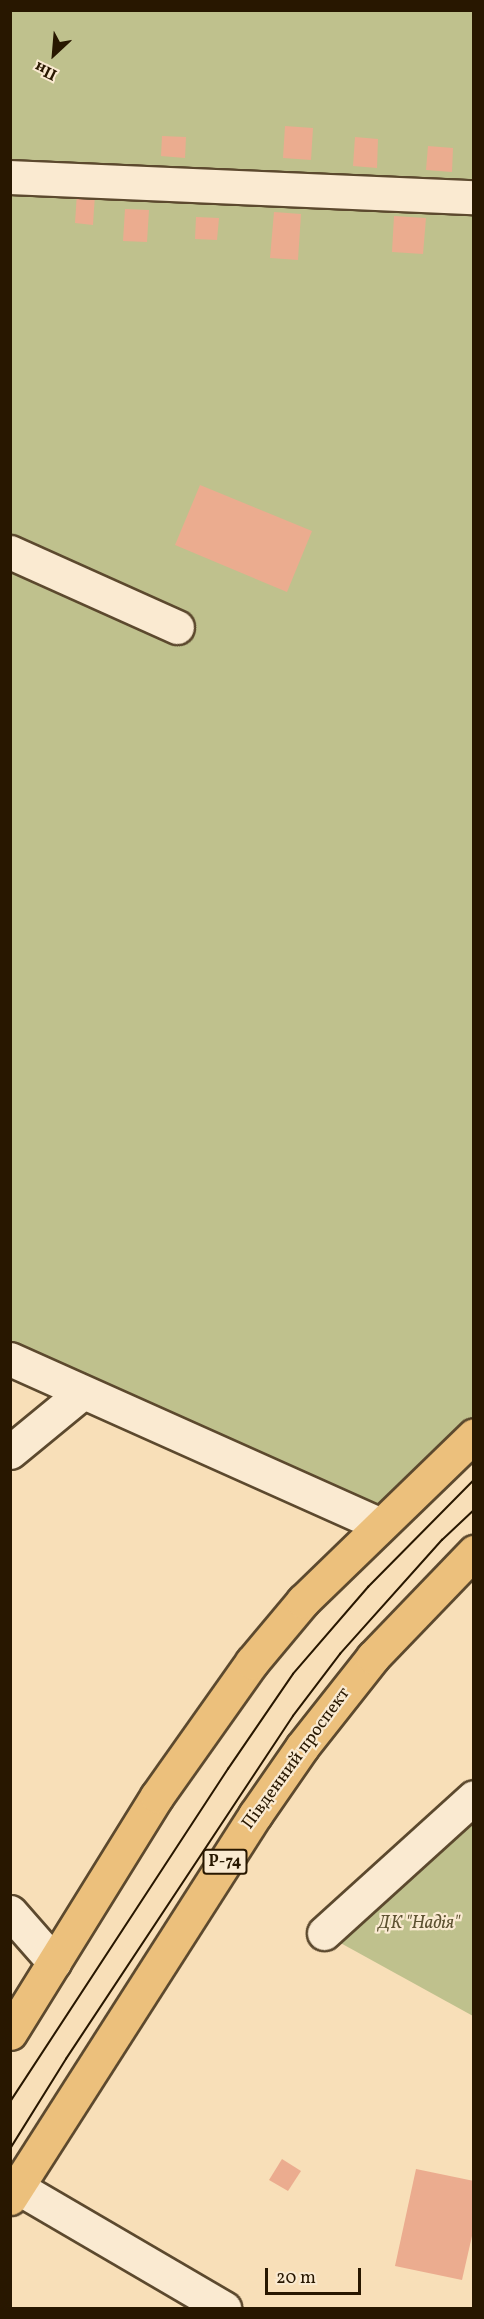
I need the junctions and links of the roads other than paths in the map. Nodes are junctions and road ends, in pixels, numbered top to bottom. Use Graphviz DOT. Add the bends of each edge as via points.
graph roads {
  1 [pos="10,177"];
  2 [pos="474,197"];
  3 [pos="10,552"];
  4 [pos="177,627"];
  5 [pos="10,1359"];
  6 [pos="83,1392"];
  7 [pos="474,1435"];
  8 [pos="10,1452"];
  9 [pos="379,1524"];
  10 [pos="474,1551"];
  11 [pos="474,1797"];
  12 [pos="10,1912"];
  13 [pos="324,1933"];
  14 [pos="54,1962"];
  15 [pos="10,2033"];
  16 [pos="14,2192"];
  17 [pos="224,2308"];
  1 -- 2 [label="street"];
  3 -- 4 [label="street"];
  5 -- 6 [label="street"];
  6 -- 8 [label="street"];
  6 -- 9 [label="street"];
  7 -- 9 [label="main road"];
  9 -- 14 [label="main road" via="303,1601 252,1662 157,1796"];
  10 -- 16 [label="main road, Південний проспект / Р-74" via="373,1656 302,1747"];
  11 -- 13 [label="street"];
  12 -- 14 [label="street"];
  14 -- 15 [label="main road"];
  16 -- 17 [label="street"];
}
